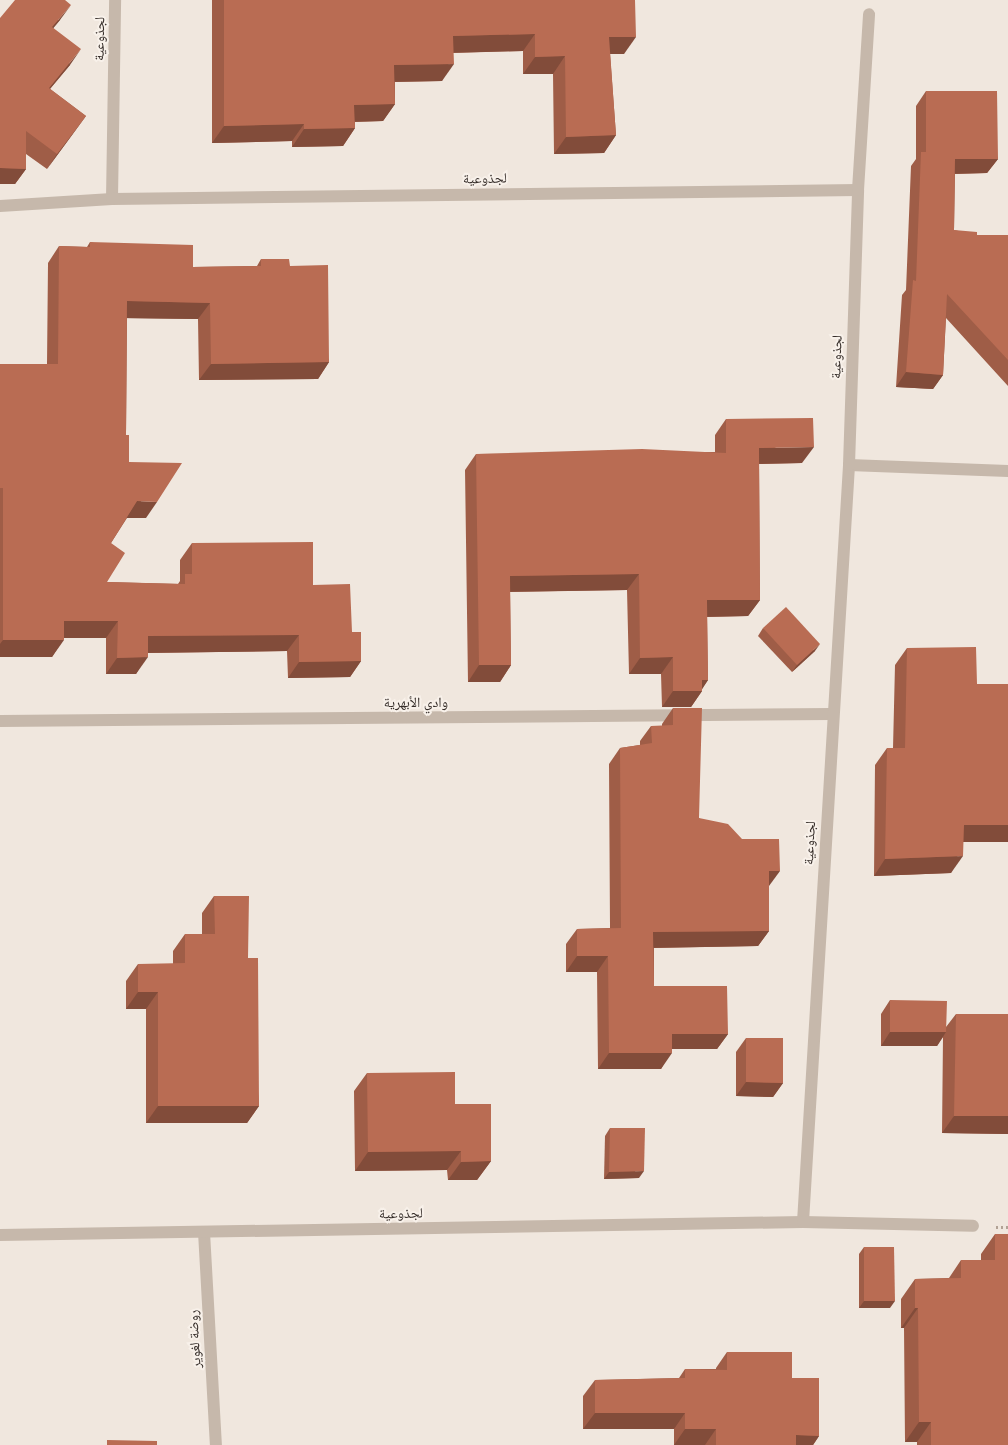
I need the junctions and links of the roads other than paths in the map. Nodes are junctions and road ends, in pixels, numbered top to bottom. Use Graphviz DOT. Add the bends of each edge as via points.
graph roads {
  1 [pos="115,0"];
  2 [pos="869,14"];
  3 [pos="858,190"];
  4 [pos="112,198"];
  5 [pos="0,206"];
  6 [pos="849,465"];
  7 [pos="1008,471"];
  8 [pos="832,714"];
  9 [pos="0,721"];
  10 [pos="803,1222"];
  11 [pos="974,1226"];
  12 [pos="204,1232"];
  13 [pos="0,1235"];
  14 [pos="216,1445"];
  1 -- 4 [label="street, لجذوعية"];
  2 -- 3 [label="street, لجذوعية"];
  3 -- 4 [label="street, لجذوعية"];
  3 -- 6 [label="street, لجذوعية"];
  4 -- 5 [label="street, لجذوعية"];
  6 -- 7 [label="street"];
  6 -- 8 [label="street, لجذوعية"];
  8 -- 9 [label="street, وادي الأبهرية"];
  8 -- 10 [label="street, لجذوعية"];
  10 -- 11 [label="street, لجذوعية"];
  10 -- 12 [label="street, لجذوعية"];
  12 -- 13 [label="street, لجذوعية"];
  12 -- 14 [label="street, روضة لغوير"];
}
